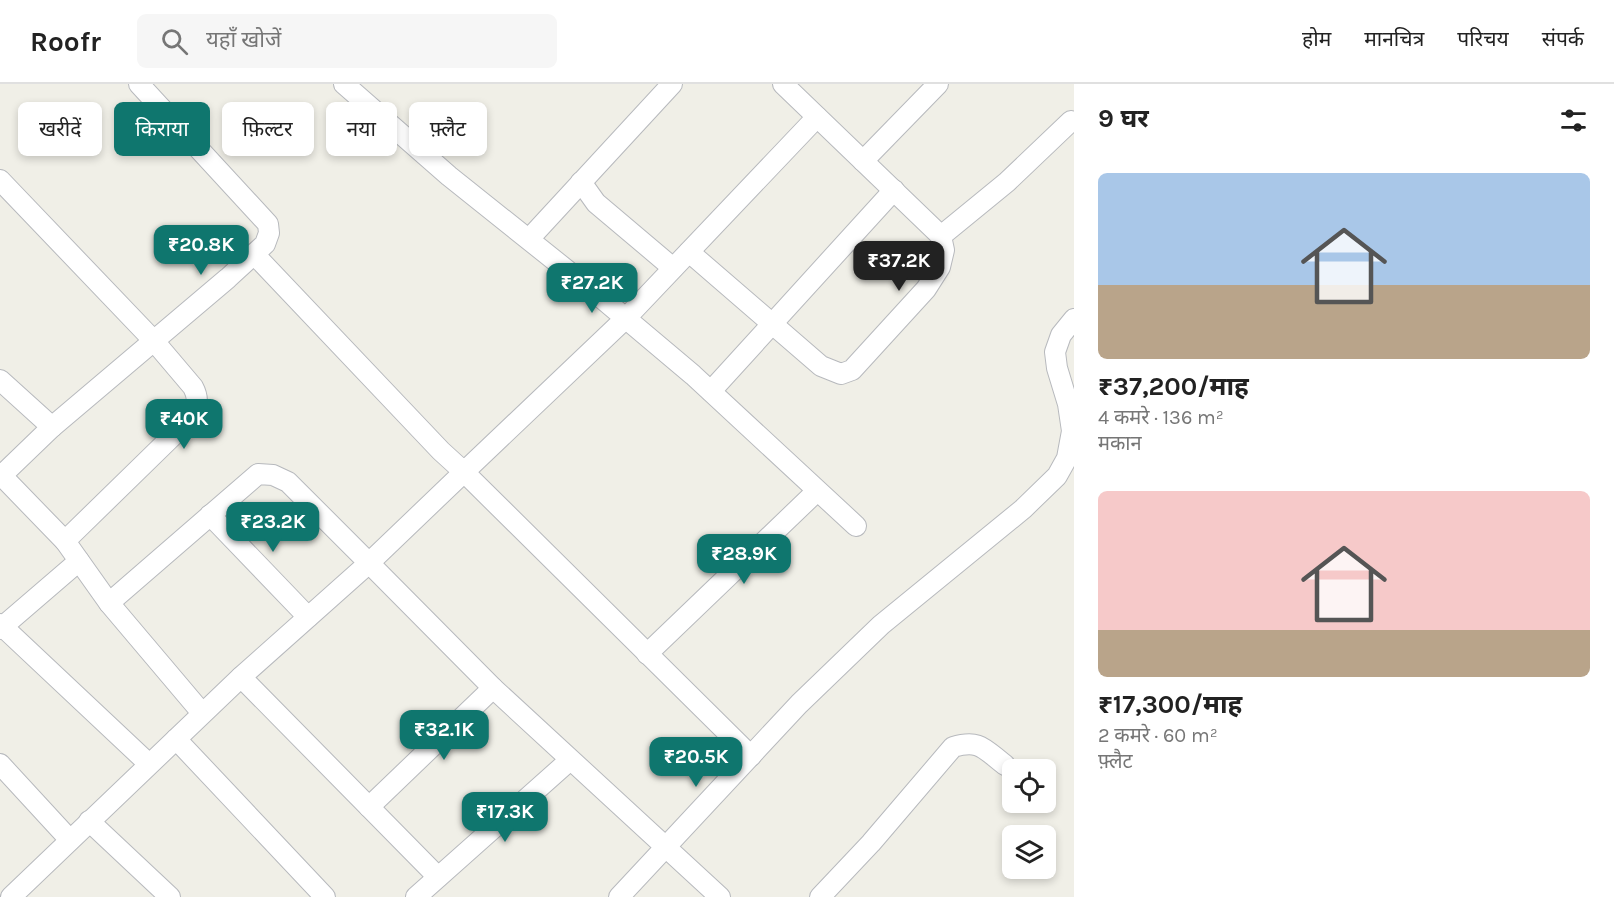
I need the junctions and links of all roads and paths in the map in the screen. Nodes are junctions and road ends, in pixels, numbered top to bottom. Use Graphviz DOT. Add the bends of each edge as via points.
graph roads {
  1 [pos="139,84"];
  2 [pos="344,84"];
  3 [pos="672,84"];
  4 [pos="783,84"];
  5 [pos="938,84"];
  6 [pos="817,117"];
  7 [pos="1071,121"];
  8 [pos="863,161"];
  9 [pos="0,180"];
  10 [pos="581,182"];
  11 [pos="894,190"];
  12 [pos="941,236"];
  13 [pos="529,239"];
  14 [pos="688,252"];
  15 [pos="254,254"];
  16 [pos="673,268"];
  17 [pos="626,318"];
  18 [pos="1074,319"];
  19 [pos="772,323"];
  20 [pos="154,341"];
  21 [pos="0,380"];
  22 [pos="711,391"];
  23 [pos="52,428"];
  24 [pos="464,472"];
  25 [pos="0,476"];
  26 [pos="817,491"];
  27 [pos="210,515"];
  28 [pos="856,526"];
  29 [pos="65,541"];
  30 [pos="79,561"];
  31 [pos="369,563"];
  32 [pos="109,603"];
  33 [pos="308,617"];
  34 [pos="1,626"];
  35 [pos="647,654"];
  36 [pos="241,677"];
  37 [pos="493,688"];
  38 [pos="202,713"];
  39 [pos="176,739"];
  40 [pos="751,756"];
  41 [pos="570,760"];
  42 [pos="1002,763"];
  43 [pos="0,764"];
  44 [pos="149,764"];
  45 [pos="369,807"];
  46 [pos="89,821"];
  47 [pos="70,840"];
  48 [pos="666,848"];
  49 [pos="438,877"];
  50 [pos="10,897"];
  51 [pos="170,897"];
  52 [pos="326,897"];
  53 [pos="416,897"];
  54 [pos="619,897"];
  55 [pos="720,897"];
  56 [pos="820,897"];
  1 -- 15 [label="street" via="268,224 265,244"];
  2 -- 13 [label="street" via="449,176"];
  3 -- 10 [label="street"];
  4 -- 6 [label="street"];
  5 -- 8 [label="street"];
  6 -- 8 [label="street"];
  6 -- 14 [label="street"];
  7 -- 12 [label="street" via="1007,182"];
  8 -- 11 [label="street"];
  9 -- 20 [label="street"];
  10 -- 13 [label="street"];
  10 -- 16 [label="street" via="596,203"];
  11 -- 12 [label="street"];
  11 -- 19 [label="street"];
  12 -- 19 [label="street" via="944,250 940,267 926,289 852,370 841,374 821,366"];
  13 -- 17 [label="street"];
  14 -- 16 [label="street"];
  14 -- 19 [label="street"];
  15 -- 20 [label="street"];
  15 -- 24 [label="street"];
  16 -- 17 [label="street"];
  17 -- 22 [label="street"];
  17 -- 24 [label="street"];
  18 -- 40 [label="street" via="1060,335 1055,352 1072,431 1057,476 1023,509 881,625"];
  19 -- 22 [label="street"];
  20 -- 23 [label="street"];
  20 -- 29 [label="street" via="193,387 197,407 189,420"];
  21 -- 23 [label="street"];
  22 -- 26 [label="street"];
  23 -- 25 [label="street"];
  24 -- 31 [label="street"];
  24 -- 35 [label="street"];
  25 -- 29 [label="street"];
  26 -- 28 [label="street"];
  26 -- 35 [label="street"];
  27 -- 31 [label="street" via="258,474 273,475 288,482"];
  27 -- 32 [label="street"];
  27 -- 33 [label="street"];
  29 -- 30 [label="street"];
  30 -- 32 [label="street"];
  30 -- 34 [label="street"];
  31 -- 33 [label="street"];
  31 -- 37 [label="street"];
  32 -- 38 [label="street"];
  33 -- 36 [label="street"];
  34 -- 44 [label="street"];
  35 -- 40 [label="street"];
  36 -- 38 [label="street"];
  36 -- 45 [label="street"];
  37 -- 41 [label="street"];
  37 -- 45 [label="street"];
  38 -- 39 [label="street"];
  39 -- 44 [label="street"];
  39 -- 52 [label="street"];
  40 -- 48 [label="street"];
  41 -- 48 [label="street"];
  41 -- 49 [label="street"];
  42 -- 56 [label="street" via="980,746 968,743 953,747"];
  43 -- 47 [label="street"];
  44 -- 46 [label="street"];
  45 -- 49 [label="street"];
  46 -- 47 [label="street"];
  46 -- 51 [label="street"];
  47 -- 50 [label="street"];
  48 -- 54 [label="street"];
  48 -- 55 [label="street"];
  49 -- 53 [label="street"];
}
